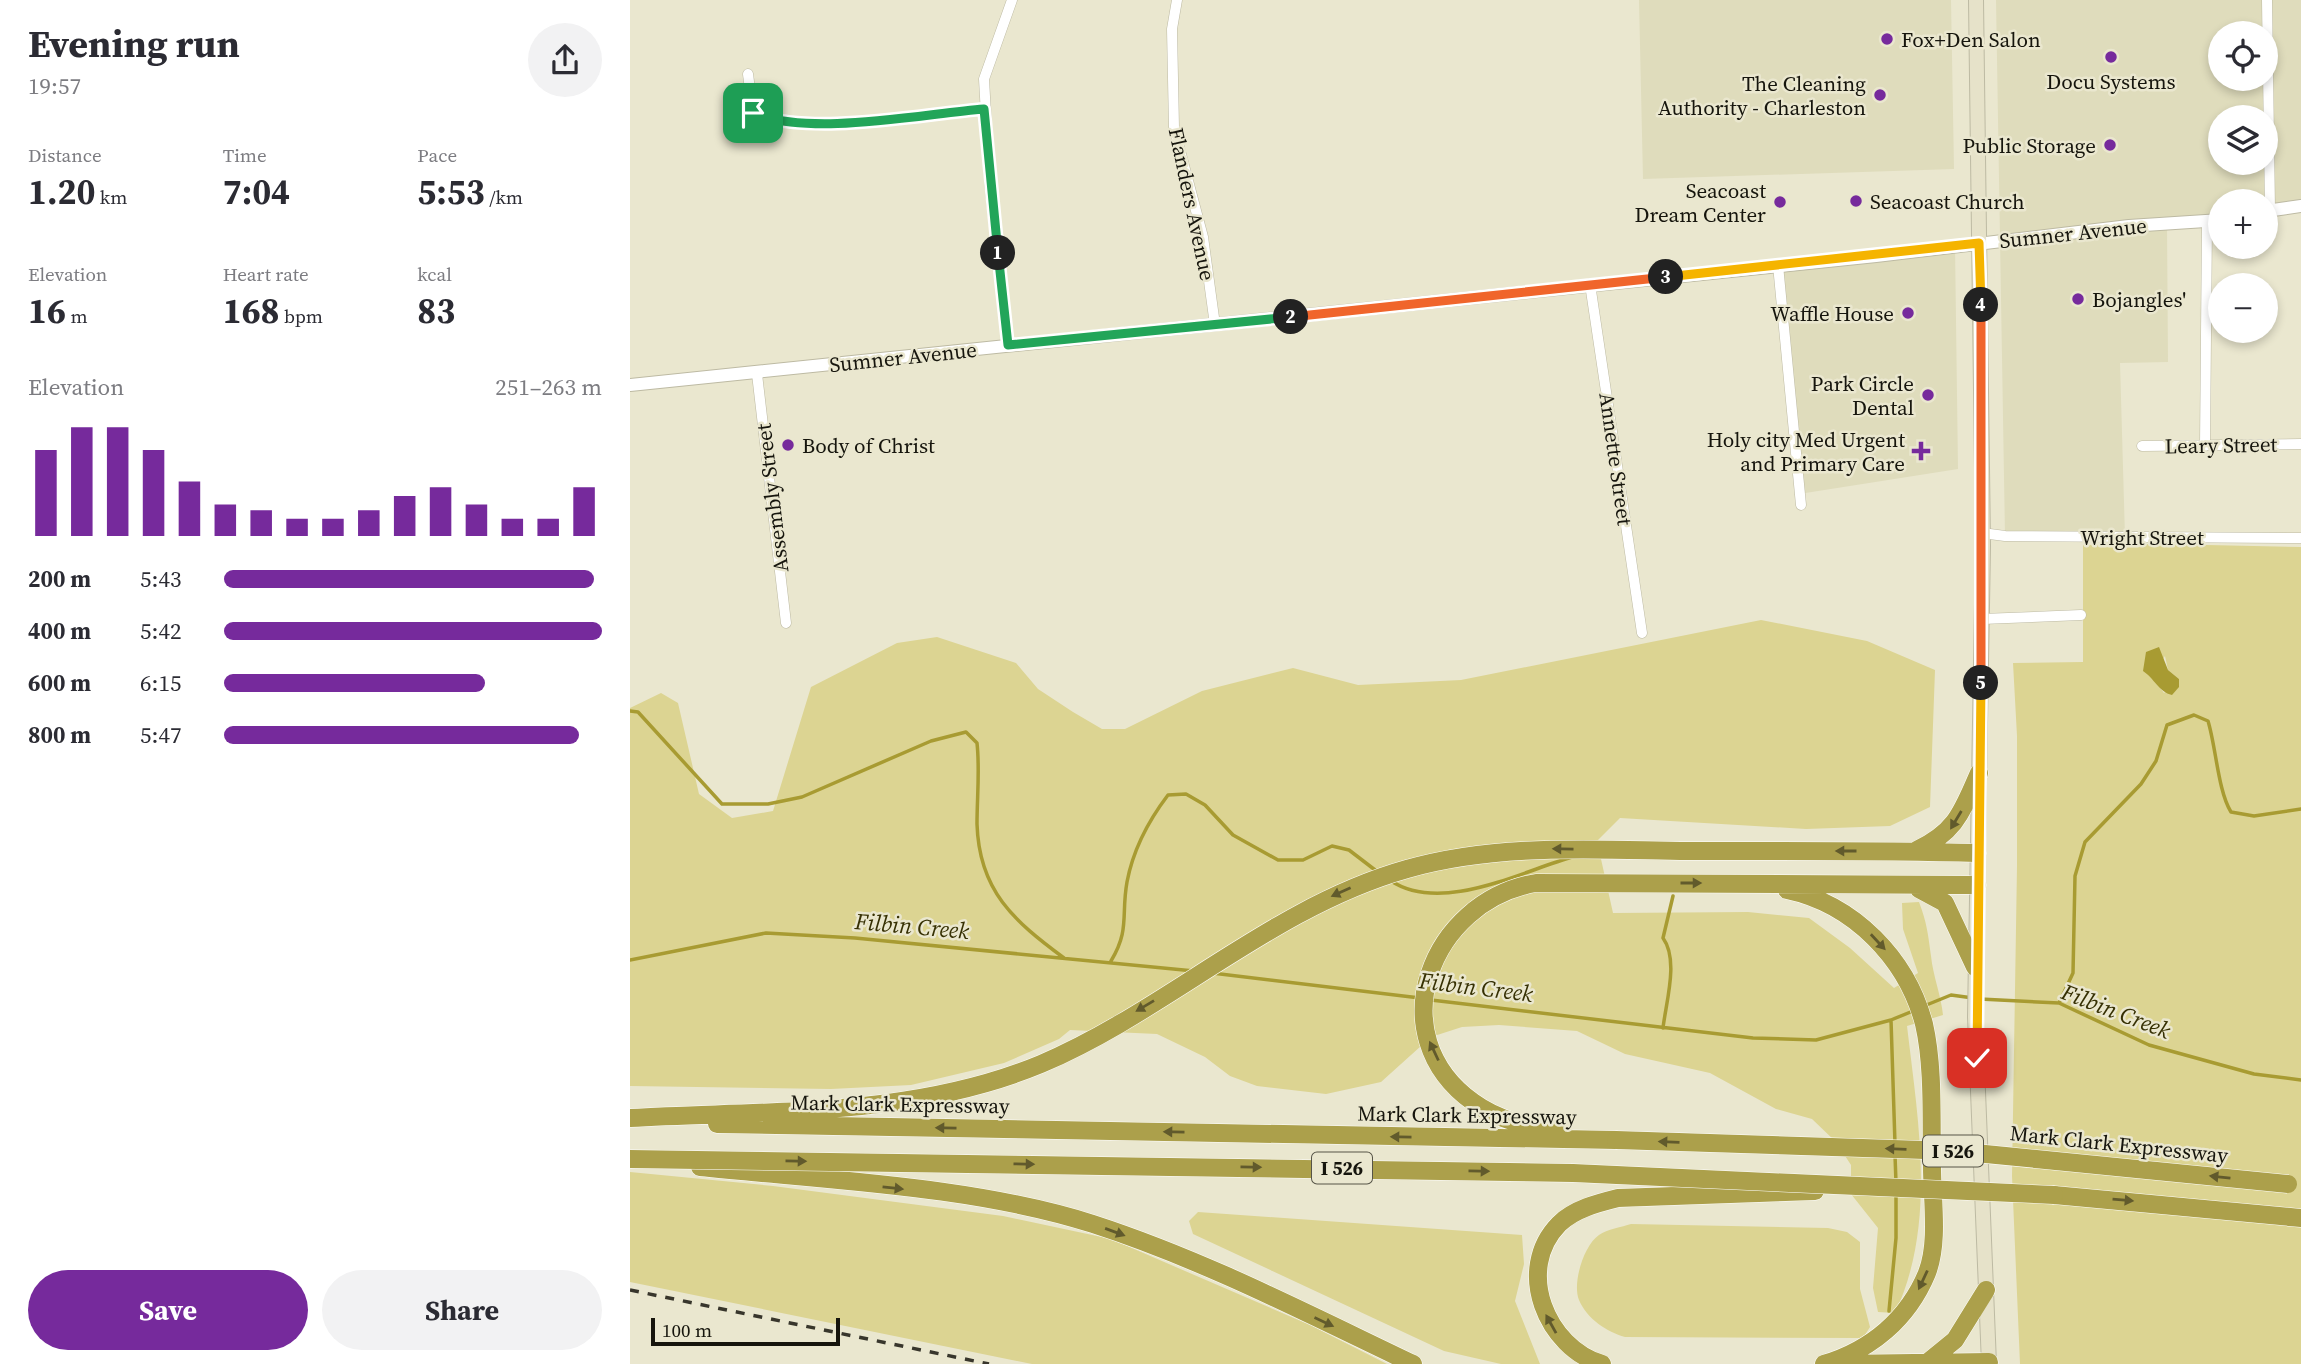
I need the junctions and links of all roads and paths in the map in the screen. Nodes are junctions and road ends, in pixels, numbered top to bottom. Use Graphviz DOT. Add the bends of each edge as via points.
graph roads {
  1 [pos="1012,0"];
  2 [pos="1177,0"];
  3 [pos="1976,0"];
  4 [pos="2267,0"];
  5 [pos="748,74"];
  6 [pos="984,109"];
  7 [pos="2268,189"];
  8 [pos="2301,206"];
  9 [pos="2278,209"];
  10 [pos="2207,223"];
  11 [pos="1979,243"];
  12 [pos="1778,265"];
  13 [pos="1590,284"];
  14 [pos="1215,325"];
  15 [pos="1008,345"];
  16 [pos="757,374"];
  17 [pos="630,385"];
  18 [pos="2301,444"];
  19 [pos="2142,446"];
  20 [pos="2205,446"];
  21 [pos="1801,505"];
  22 [pos="1982,533"];
  23 [pos="2301,538"];
  24 [pos="2081,615"];
  25 [pos="1982,619"];
  26 [pos="786,623"];
  27 [pos="1642,633"];
  28 [pos="1979,773"];
  29 [pos="1914,851"];
  30 [pos="1977,853"];
  31 [pos="1753,883"];
  32 [pos="1977,886"];
  33 [pos="1898,887"];
  34 [pos="1975,967"];
  35 [pos="630,1120"];
  36 [pos="1616,1140"];
  37 [pos="630,1159"];
  38 [pos="2297,1186"];
  39 [pos="1924,1187"];
  40 [pos="2301,1218"];
  41 [pos="1986,1290"];
  42 [pos="1928,1362"];
  43 [pos="1989,1363"];
  44 [pos="1413,1364"];
  45 [pos="1602,1364"];
  46 [pos="1815,1364"];
  47 [pos="1824,1364"];
  1 -- 6 [label="street" via="984,79"];
  2 -- 14 [label="street, Flanders Avenue" via="1172,29 1174,128 1203,237"];
  3 -- 11 [label="main road"];
  4 -- 7 [label="street"];
  5 -- 6 [label="street" via="753,113 767,119 835,124"];
  6 -- 15 [label="street"];
  8 -- 9 [label="street"];
  10 -- 11 [label="street, Sumner Avenue" via="2136,225"];
  10 -- 20 [label="street"];
  11 -- 12 [label="street, Sumner Avenue"];
  11 -- 22 [label="main road"];
  12 -- 13 [label="street, Sumner Avenue"];
  12 -- 21 [label="street"];
  13 -- 14 [label="street, Sumner Avenue"];
  13 -- 27 [label="street, Annette Street"];
  14 -- 15 [label="street, Sumner Avenue"];
  15 -- 16 [label="street, Sumner Avenue"];
  16 -- 17 [label="street, Sumner Avenue"];
  16 -- 26 [label="street, Assembly Street"];
  18 -- 20 [label="street, Leary Street"];
  19 -- 20 [label="street, Leary Street"];
  22 -- 23 [label="street, Wright Street"];
  22 -- 25 [label="main road"];
  24 -- 25 [label="street"];
  25 -- 28 [label="main road"];
  28 -- 29 [label="highway, one-way" via="1955,826"];
  28 -- 30 [label="main road"];
  29 -- 30 [label="highway"];
  29 -- 35 [label="highway, one-way" via="1551,849 1436,861 1373,879 1314,905 1071,1049 1018,1073 967,1089 862,1107"];
  30 -- 32 [label="main road"];
  31 -- 33 [label="highway"];
  36 -- 31 [label="highway, one-way" via="1496,1116 1456,1088 1427,1036 1424,1000 1448,935 1494,895 1536,883"];
  31 -- 47 [label="highway, one-way" via="1805,896 1854,920 1897,966 1924,1027 1933,1213 1928,1270 1917,1293 1889,1328 1849,1356"];
  32 -- 33 [label="highway"];
  32 -- 34 [label="main road"];
  33 -- 34 [label="highway" via="1917,889 1945,903"];
  34 -- 41 [label="main road"];
  36 -- 35 [label="highway, Mark Clark Expressway / I 526, one-way"];
  38 -- 36 [label="highway, Mark Clark Expressway / I 526, one-way, bridge" via="1955,1151"];
  37 -- 39 [label="highway, I 526, one-way, bridge" via="1383,1169"];
  37 -- 44 [label="highway, one-way, bridge" via="932,1192 1063,1216 1163,1249"];
  39 -- 40 [label="highway, I 526, one-way, bridge"];
  45 -- 39 [label="highway, one-way, bridge" via="1565,1344 1548,1321 1541,1296 1542,1251 1560,1223 1573,1214 1618,1198"];
  41 -- 42 [label="highway" via="1955,1340"];
  41 -- 43 [label="main road"];
  42 -- 43 [label="highway"];
  42 -- 47 [label="highway"];
  46 -- 47 [label="highway"];
}
